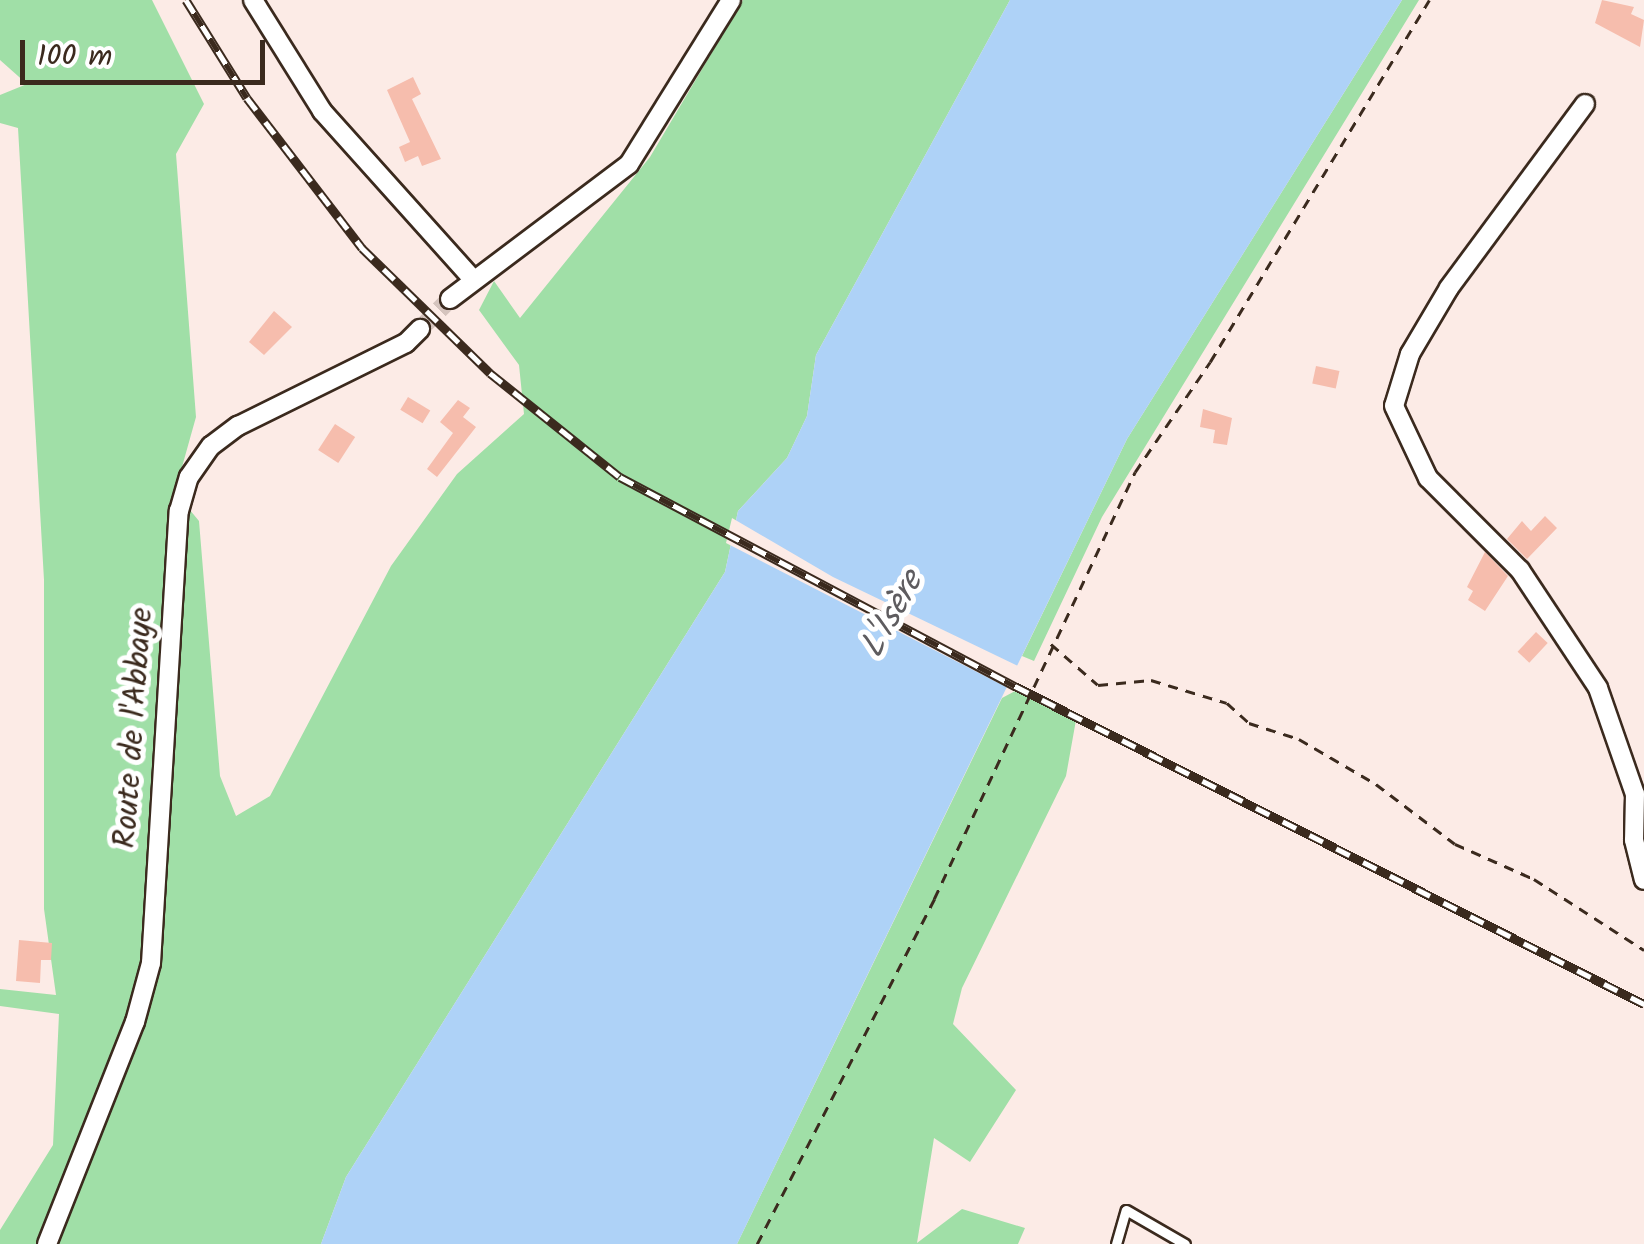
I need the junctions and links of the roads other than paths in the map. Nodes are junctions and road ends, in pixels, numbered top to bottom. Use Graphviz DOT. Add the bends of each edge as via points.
graph roads {
  1 [pos="253,0"];
  2 [pos="731,0"];
  3 [pos="1585,104"];
  4 [pos="472,278"];
  5 [pos="450,299"];
  6 [pos="420,329"];
  7 [pos="1639,794"];
  8 [pos="1644,880"];
  9 [pos="48,1244"];
  10 [pos="1116,1244"];
  11 [pos="1186,1244"];
  1 -- 4 [label="street" via="333,126"];
  2 -- 4 [label="street" via="629,164"];
  3 -- 7 [label="street" via="1449,288 1410,354 1394,406 1428,478 1520,570 1583,664"];
  4 -- 5 [label="street"];
  6 -- 9 [label="street, Route de l'Abbaye" via="406,343 238,426 211,446 189,478 178,511 151,964 135,1022"];
  7 -- 8 [label="street" via="1633,830"];
  10 -- 11 [label="lane" via="1126,1210"];
}
